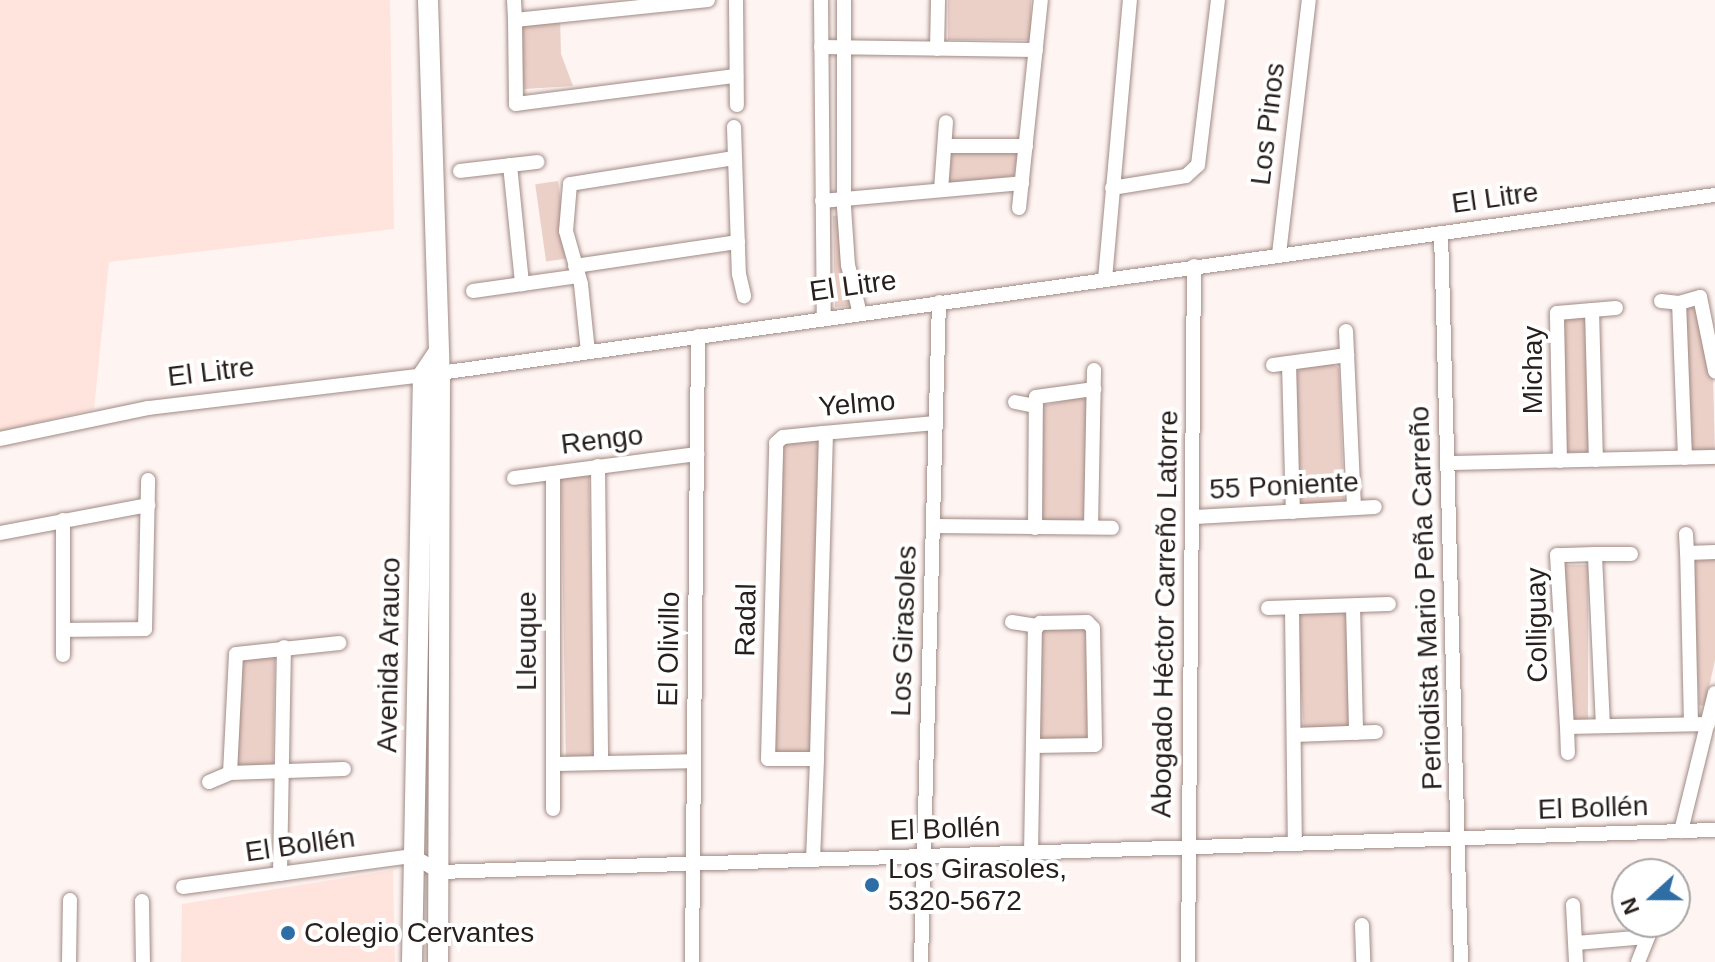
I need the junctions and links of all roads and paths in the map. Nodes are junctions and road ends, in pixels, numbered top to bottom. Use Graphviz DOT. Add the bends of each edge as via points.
graph roads {
  1 [pos="428,0"];
  2 [pos="514,0"];
  3 [pos="708,0"];
  4 [pos="736,0"];
  5 [pos="821,0"];
  6 [pos="844,0"];
  7 [pos="938,0"];
  8 [pos="1041,0"];
  9 [pos="1130,0"];
  10 [pos="1218,0"];
  11 [pos="1309,0"];
  12 [pos="515,20"];
  13 [pos="821,47"];
  14 [pos="844,48"];
  15 [pos="937,49"];
  16 [pos="1036,50"];
  17 [pos="736,76"];
  18 [pos="737,105"];
  19 [pos="946,122"];
  20 [pos="734,127"];
  21 [pos="945,146"];
  22 [pos="1026,146"];
  23 [pos="735,158"];
  24 [pos="537,162"];
  25 [pos="510,165"];
  26 [pos="460,171"];
  27 [pos="1022,183"];
  28 [pos="1112,188"];
  29 [pos="941,190"];
  30 [pos="1715,195"];
  31 [pos="844,199"];
  32 [pos="822,201"];
  33 [pos="1019,208"];
  34 [pos="1441,233"];
  35 [pos="738,242"];
  36 [pos="1279,254"];
  37 [pos="1194,266"];
  38 [pos="577,271"];
  39 [pos="1105,279"];
  40 [pos="522,284"];
  41 [pos="473,291"];
  42 [pos="744,296"];
  43 [pos="1661,301"];
  44 [pos="939,302"];
  45 [pos="1679,303"];
  46 [pos="1616,308"];
  47 [pos="1592,310"];
  48 [pos="860,314"];
  49 [pos="824,319"];
  50 [pos="1346,331"];
  51 [pos="698,336"];
  52 [pos="588,352"];
  53 [pos="1347,355"];
  54 [pos="1289,363"];
  55 [pos="1273,365"];
  56 [pos="434,367"];
  57 [pos="1094,370"];
  58 [pos="1715,371"];
  59 [pos="1094,389"];
  60 [pos="1036,401"];
  61 [pos="1015,402"];
  62 [pos="936,423"];
  63 [pos="826,433"];
  64 [pos="783,437"];
  65 [pos="0,439"];
  66 [pos="697,454"];
  67 [pos="1715,457"];
  68 [pos="1685,458"];
  69 [pos="1596,460"];
  70 [pos="1560,461"];
  71 [pos="1449,463"];
  72 [pos="598,466"];
  73 [pos="553,473"];
  74 [pos="514,478"];
  75 [pos="148,480"];
  76 [pos="148,505"];
  77 [pos="1375,507"];
  78 [pos="1354,508"];
  79 [pos="1293,512"];
  80 [pos="1195,517"];
  81 [pos="63,520"];
  82 [pos="933,526"];
  83 [pos="1091,527"];
  84 [pos="1035,528"];
  85 [pos="1112,528"];
  86 [pos="0,533"];
  87 [pos="1686,534"];
  88 [pos="1715,552"];
  89 [pos="1687,553"];
  90 [pos="1595,554"];
  91 [pos="1631,554"];
  92 [pos="1389,604"];
  93 [pos="1353,606"];
  94 [pos="1268,608"];
  95 [pos="1292,608"];
  96 [pos="1012,622"];
  97 [pos="1039,625"];
  98 [pos="63,630"];
  99 [pos="339,643"];
  100 [pos="284,647"];
  101 [pos="63,655"];
  102 [pos="1715,693"];
  103 [pos="1691,724"];
  104 [pos="1708,724"];
  105 [pos="1603,726"];
  106 [pos="1567,727"];
  107 [pos="1376,732"];
  108 [pos="1356,733"];
  109 [pos="1294,735"];
  110 [pos="1034,746"];
  111 [pos="1568,753"];
  112 [pos="817,759"];
  113 [pos="694,761"];
  114 [pos="601,763"];
  115 [pos="553,764"];
  116 [pos="344,769"];
  117 [pos="230,773"];
  118 [pos="283,773"];
  119 [pos="209,782"];
  120 [pos="553,809"];
  121 [pos="1715,830"];
  122 [pos="1681,831"];
  123 [pos="1460,838"];
  124 [pos="1295,844"];
  125 [pos="1187,847"];
  126 [pos="1031,853"];
  127 [pos="413,856"];
  128 [pos="924,856"];
  129 [pos="813,860"];
  130 [pos="693,864"];
  131 [pos="440,872"];
  132 [pos="280,874"];
  133 [pos="183,887"];
  134 [pos="70,900"];
  135 [pos="142,901"];
  136 [pos="1573,905"];
  137 [pos="1362,925"];
  138 [pos="1635,938"];
  139 [pos="1647,938"];
  140 [pos="1576,943"];
  141 [pos="69,962"];
  142 [pos="143,962"];
  143 [pos="412,962"];
  144 [pos="438,962"];
  145 [pos="692,962"];
  146 [pos="921,962"];
  147 [pos="1188,962"];
  148 [pos="1363,962"];
  149 [pos="1461,962"];
  150 [pos="1576,962"];
  151 [pos="1638,962"];
  1 -- 56 [label="street, Avenida Arauco"];
  2 -- 12 [label="street"];
  3 -- 12 [label="street"];
  4 -- 17 [label="street"];
  5 -- 13 [label="street"];
  6 -- 14 [label="street"];
  7 -- 15 [label="street"];
  8 -- 16 [label="street"];
  9 -- 28 [label="street"];
  10 -- 28 [label="street" via="1194,171"];
  11 -- 36 [label="street, Los Pinos"];
  12 -- 17 [label="street" via="516,104"];
  13 -- 14 [label="street"];
  13 -- 32 [label="street"];
  14 -- 15 [label="street"];
  14 -- 31 [label="street"];
  15 -- 16 [label="street"];
  16 -- 22 [label="street"];
  17 -- 18 [label="street"];
  19 -- 21 [label="street"];
  20 -- 23 [label="street"];
  21 -- 22 [label="street"];
  21 -- 29 [label="street"];
  22 -- 27 [label="street"];
  23 -- 35 [label="street"];
  23 -- 38 [label="street" via="570,184 565,194 566,231"];
  24 -- 25 [label="street"];
  25 -- 26 [label="street"];
  25 -- 40 [label="street"];
  27 -- 29 [label="street"];
  27 -- 33 [label="street"];
  28 -- 39 [label="street"];
  29 -- 31 [label="street"];
  30 -- 34 [label="street, El Litre"];
  31 -- 32 [label="street"];
  31 -- 48 [label="street" via="848,265"];
  32 -- 49 [label="street"];
  34 -- 36 [label="street, El Litre"];
  34 -- 71 [label="street, Periodista Mario Peña Carreño"];
  35 -- 38 [label="street"];
  35 -- 42 [label="street"];
  36 -- 37 [label="street, El Litre"];
  37 -- 39 [label="street, El Litre"];
  37 -- 80 [label="street, Abogado Héctor Carreño Latorre"];
  38 -- 40 [label="street"];
  38 -- 52 [label="street"];
  39 -- 44 [label="street, El Litre"];
  40 -- 41 [label="street"];
  43 -- 45 [label="street"];
  44 -- 48 [label="street, El Litre"];
  44 -- 62 [label="street, Los Girasoles"];
  45 -- 58 [label="street" via="1700,297"];
  45 -- 68 [label="street"];
  46 -- 47 [label="street, Michay"];
  47 -- 69 [label="street"];
  47 -- 70 [label="street, Michay" via="1557,313"];
  48 -- 49 [label="street, El Litre"];
  49 -- 51 [label="street, El Litre"];
  50 -- 53 [label="street"];
  51 -- 52 [label="street, El Litre"];
  51 -- 66 [label="street, El Olivillo"];
  52 -- 56 [label="street, El Litre"];
  53 -- 54 [label="street"];
  53 -- 78 [label="street"];
  54 -- 55 [label="street"];
  54 -- 79 [label="street"];
  56 -- 65 [label="street, El Litre" via="148,408"];
  56 -- 127 [label="street, Avenida Arauco"];
  56 -- 131 [label="street, Avenida Arauco"];
  57 -- 59 [label="street"];
  59 -- 60 [label="street"];
  59 -- 83 [label="street"];
  60 -- 61 [label="street"];
  60 -- 84 [label="street"];
  62 -- 63 [label="street, Yelmo"];
  62 -- 82 [label="street, Los Girasoles"];
  63 -- 64 [label="street, Yelmo"];
  63 -- 112 [label="street"];
  64 -- 112 [label="street, Radal" via="776,444 768,759"];
  66 -- 72 [label="street, Rengo"];
  66 -- 113 [label="street, El Olivillo"];
  67 -- 68 [label="street"];
  68 -- 69 [label="street"];
  69 -- 70 [label="street"];
  70 -- 71 [label="street"];
  71 -- 123 [label="street, Periodista Mario Peña Carreño"];
  72 -- 73 [label="street, Rengo"];
  72 -- 114 [label="street"];
  73 -- 74 [label="street, Rengo"];
  73 -- 115 [label="street, Lleuque"];
  75 -- 76 [label="street"];
  76 -- 81 [label="street"];
  76 -- 98 [label="street" via="145,629"];
  77 -- 78 [label="street, 55 Poniente"];
  78 -- 79 [label="street, 55 Poniente"];
  79 -- 80 [label="street, 55 Poniente"];
  80 -- 125 [label="street, Abogado Héctor Carreño Latorre"];
  81 -- 86 [label="street"];
  81 -- 98 [label="street"];
  82 -- 84 [label="street"];
  82 -- 128 [label="street, Los Girasoles"];
  83 -- 84 [label="street"];
  83 -- 85 [label="street"];
  87 -- 89 [label="street"];
  88 -- 89 [label="street"];
  89 -- 103 [label="street"];
  90 -- 91 [label="street, Colliguay"];
  90 -- 105 [label="street"];
  90 -- 106 [label="street, Colliguay" via="1557,555"];
  92 -- 93 [label="street"];
  93 -- 95 [label="street"];
  93 -- 108 [label="street"];
  94 -- 95 [label="street"];
  95 -- 109 [label="street"];
  96 -- 97 [label="street"];
  97 -- 110 [label="street"];
  97 -- 110 [label="street" via="1087,622 1093,628 1095,745"];
  98 -- 101 [label="street"];
  99 -- 100 [label="street"];
  100 -- 117 [label="street" via="241,650 232,660"];
  100 -- 118 [label="street"];
  102 -- 104 [label="street"];
  103 -- 104 [label="street"];
  103 -- 105 [label="street"];
  104 -- 122 [label="street"];
  105 -- 106 [label="street"];
  106 -- 111 [label="street, Colliguay"];
  107 -- 108 [label="street"];
  108 -- 109 [label="street"];
  109 -- 124 [label="street"];
  110 -- 126 [label="street"];
  112 -- 129 [label="street"];
  113 -- 114 [label="street"];
  113 -- 130 [label="street, El Olivillo"];
  114 -- 115 [label="street"];
  115 -- 120 [label="street, Lleuque"];
  116 -- 118 [label="street"];
  117 -- 118 [label="street"];
  117 -- 119 [label="street"];
  118 -- 132 [label="street"];
  121 -- 122 [label="street, El Bollén"];
  122 -- 123 [label="street, El Bollén"];
  123 -- 124 [label="street, El Bollén"];
  123 -- 149 [label="street, Periodista Mario Peña Carreño"];
  124 -- 125 [label="street, El Bollén"];
  125 -- 126 [label="street, El Bollén"];
  125 -- 147 [label="street, Abogado Héctor Carreño Latorre"];
  126 -- 128 [label="street, El Bollén"];
  127 -- 131 [label="street"];
  127 -- 132 [label="street, El Bollén"];
  127 -- 143 [label="street, Avenida Arauco"];
  128 -- 129 [label="street, El Bollén"];
  128 -- 146 [label="street, Los Girasoles"];
  129 -- 130 [label="street, El Bollén"];
  130 -- 131 [label="street, El Bollén"];
  130 -- 145 [label="street, El Olivillo"];
  131 -- 144 [label="street, Avenida Arauco"];
  132 -- 133 [label="street, El Bollén"];
  134 -- 141 [label="street"];
  135 -- 142 [label="street"];
  136 -- 140 [label="street"];
  137 -- 148 [label="street"];
  138 -- 140 [label="street"];
  139 -- 151 [label="street"];
  140 -- 150 [label="street"];
}
